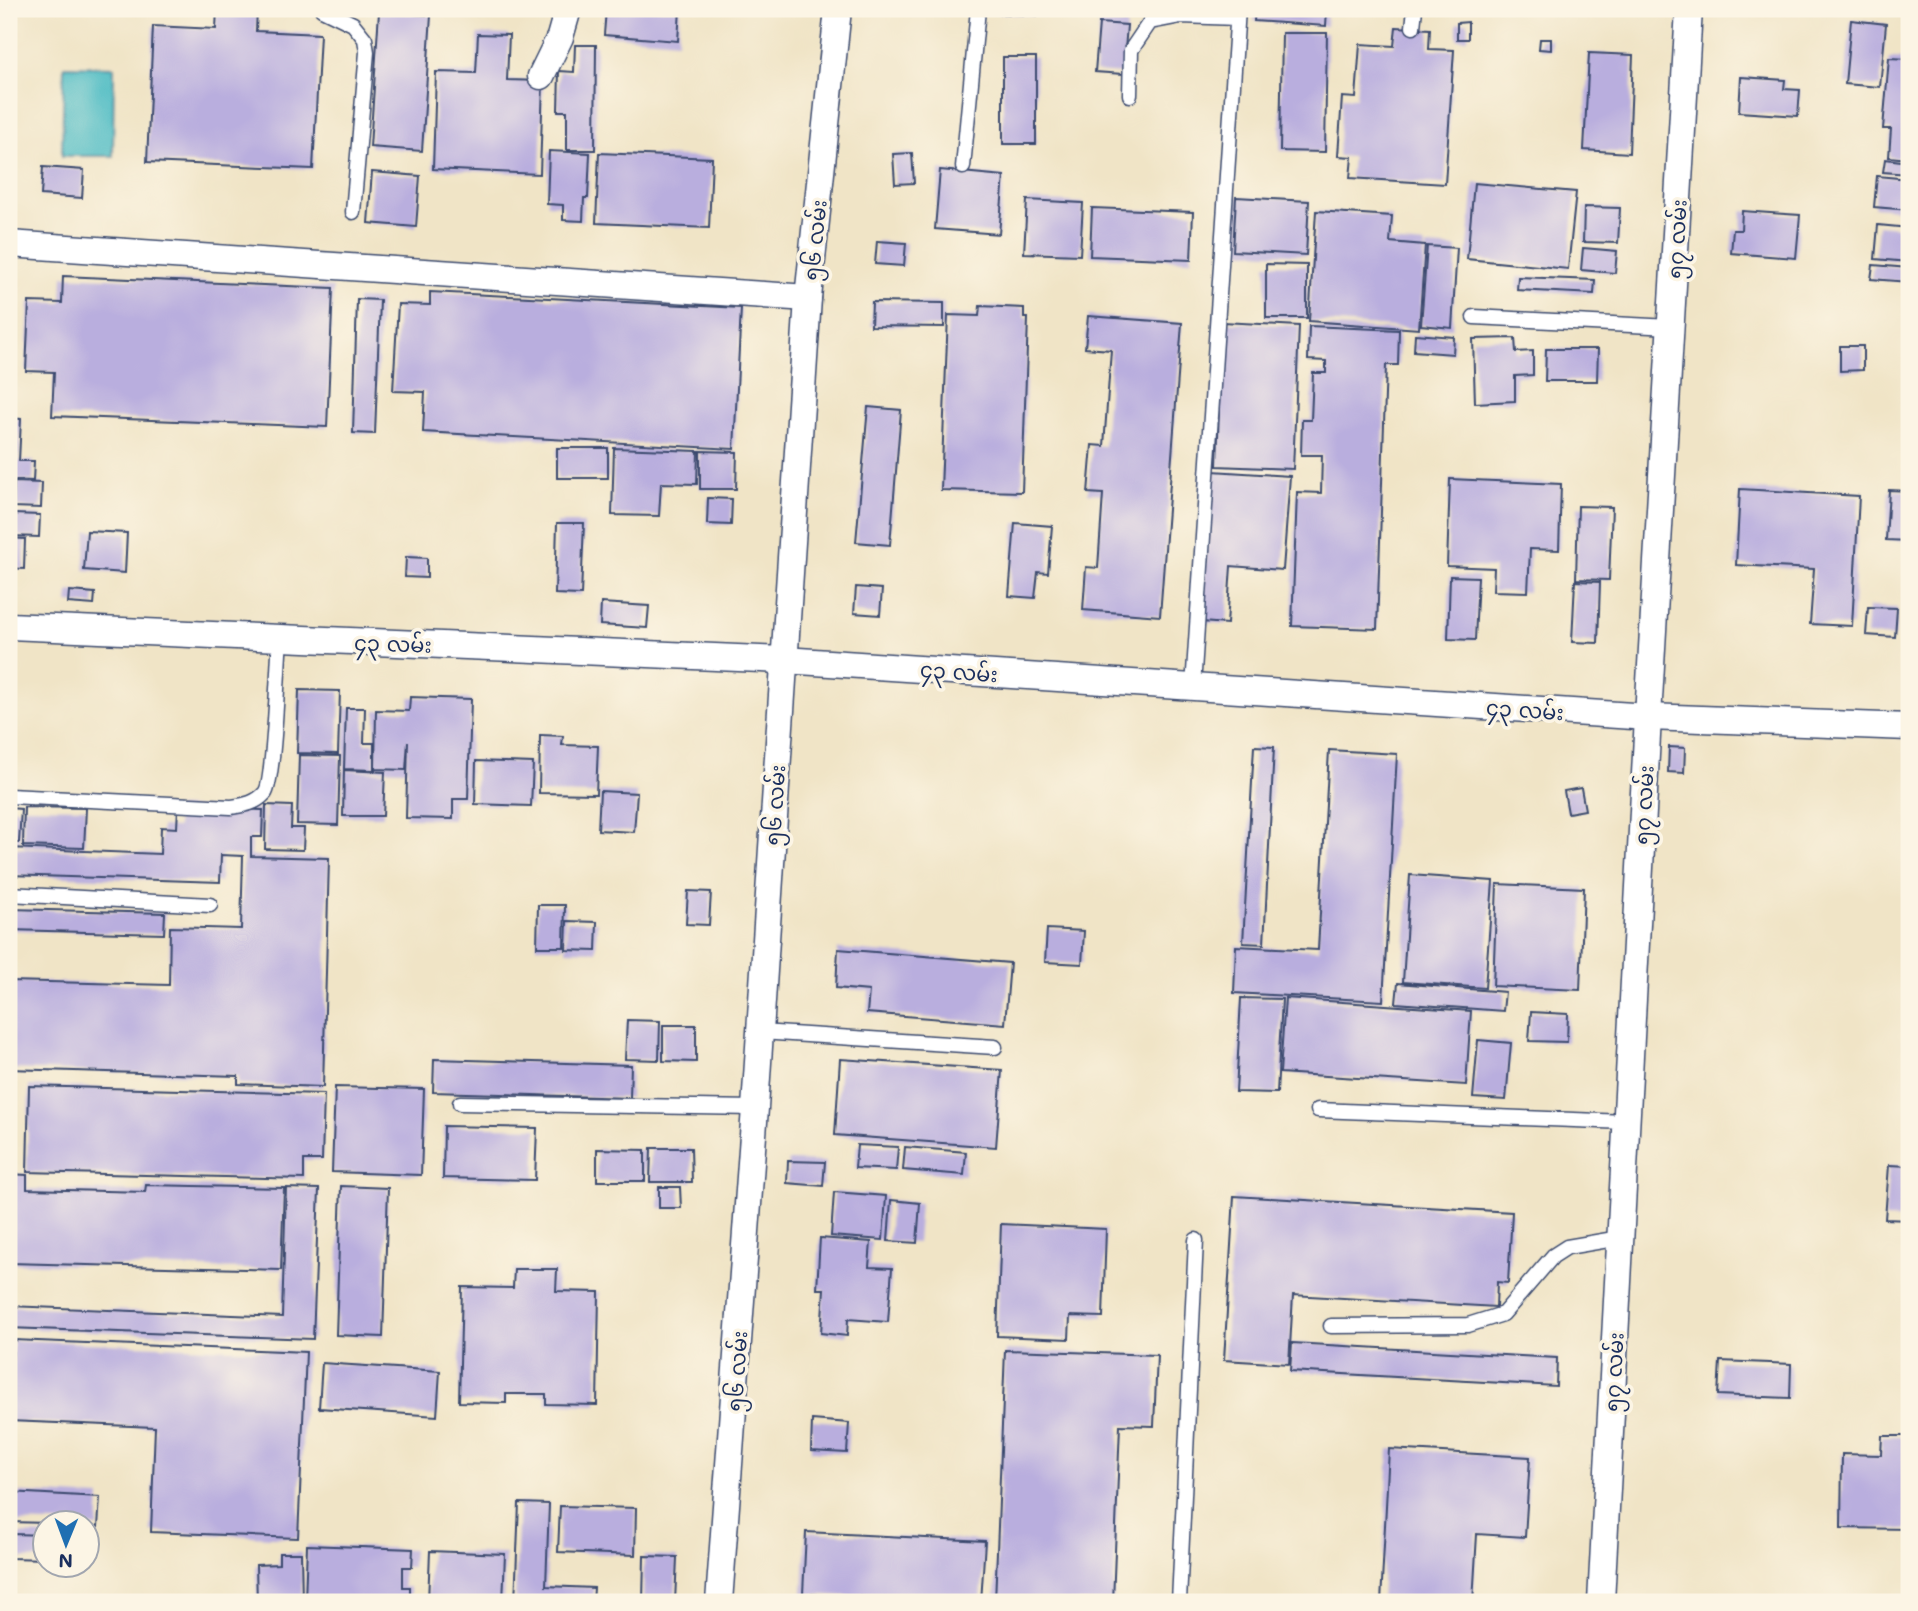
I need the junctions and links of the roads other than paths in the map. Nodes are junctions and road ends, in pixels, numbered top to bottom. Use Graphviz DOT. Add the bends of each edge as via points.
graph roads {
  1 [pos="322,9"];
  2 [pos="568,9"];
  3 [pos="838,9"];
  4 [pos="978,9"];
  5 [pos="1415,9"];
  6 [pos="1689,9"];
  7 [pos="1238,13"];
  8 [pos="1413,27"];
  9 [pos="541,76"];
  10 [pos="1130,95"];
  11 [pos="963,167"];
  12 [pos="353,212"];
  13 [pos="9,244"];
  14 [pos="808,298"];
  15 [pos="1474,317"];
  16 [pos="1671,327"];
  17 [pos="9,626"];
  18 [pos="280,638"];
  19 [pos="784,660"];
  20 [pos="1193,687"];
  21 [pos="1648,717"];
  22 [pos="1909,727"];
  23 [pos="9,796"];
  24 [pos="9,894"];
  25 [pos="210,905"];
  26 [pos="760,1032"];
  27 [pos="995,1046"];
  28 [pos="460,1103"];
  29 [pos="755,1108"];
  30 [pos="1318,1111"];
  31 [pos="1626,1122"];
  32 [pos="1620,1238"];
  33 [pos="1196,1240"];
  34 [pos="1331,1326"];
  35 [pos="719,1602"];
  36 [pos="1179,1602"];
  37 [pos="1601,1602"];
  1 -- 12 [label="lane" via="353,24 365,39"];
  2 -- 9 [label="street"];
  3 -- 14 [label="street, ၅၆ လမ်း"];
  4 -- 11 [label="lane"];
  5 -- 8 [label="lane"];
  6 -- 16 [label="street, ၅၇ လမ်း"];
  7 -- 10 [label="lane" via="1150,22 1131,50"];
  7 -- 20 [label="lane"];
  13 -- 14 [label="street"];
  14 -- 19 [label="street, ၅၆ လမ်း"];
  15 -- 16 [label="lane"];
  16 -- 21 [label="street, ၅၇ လမ်း"];
  17 -- 18 [label="street, ၄၃ လမ်း"];
  18 -- 19 [label="street, ၄၃ လမ်း"];
  18 -- 23 [label="lane" via="271,769 267,792 252,804 231,807"];
  19 -- 20 [label="street, ၄၃ လမ်း"];
  19 -- 26 [label="street, ၅၆ လမ်း"];
  20 -- 21 [label="street, ၄၃ လမ်း"];
  21 -- 22 [label="street, ၄၃ လမ်း"];
  21 -- 31 [label="street, ၅၇ လမ်း"];
  24 -- 25 [label="lane"];
  26 -- 27 [label="lane"];
  26 -- 29 [label="street, ၅၆ လမ်း"];
  28 -- 29 [label="lane"];
  29 -- 35 [label="street, ၅၆ လမ်း"];
  30 -- 31 [label="lane"];
  31 -- 32 [label="street, ၅၇ လမ်း"];
  32 -- 34 [label="lane" via="1567,1247 1553,1256 1503,1314 1468,1325"];
  32 -- 37 [label="street, ၅၇ လမ်း"];
  33 -- 36 [label="lane"];
}
